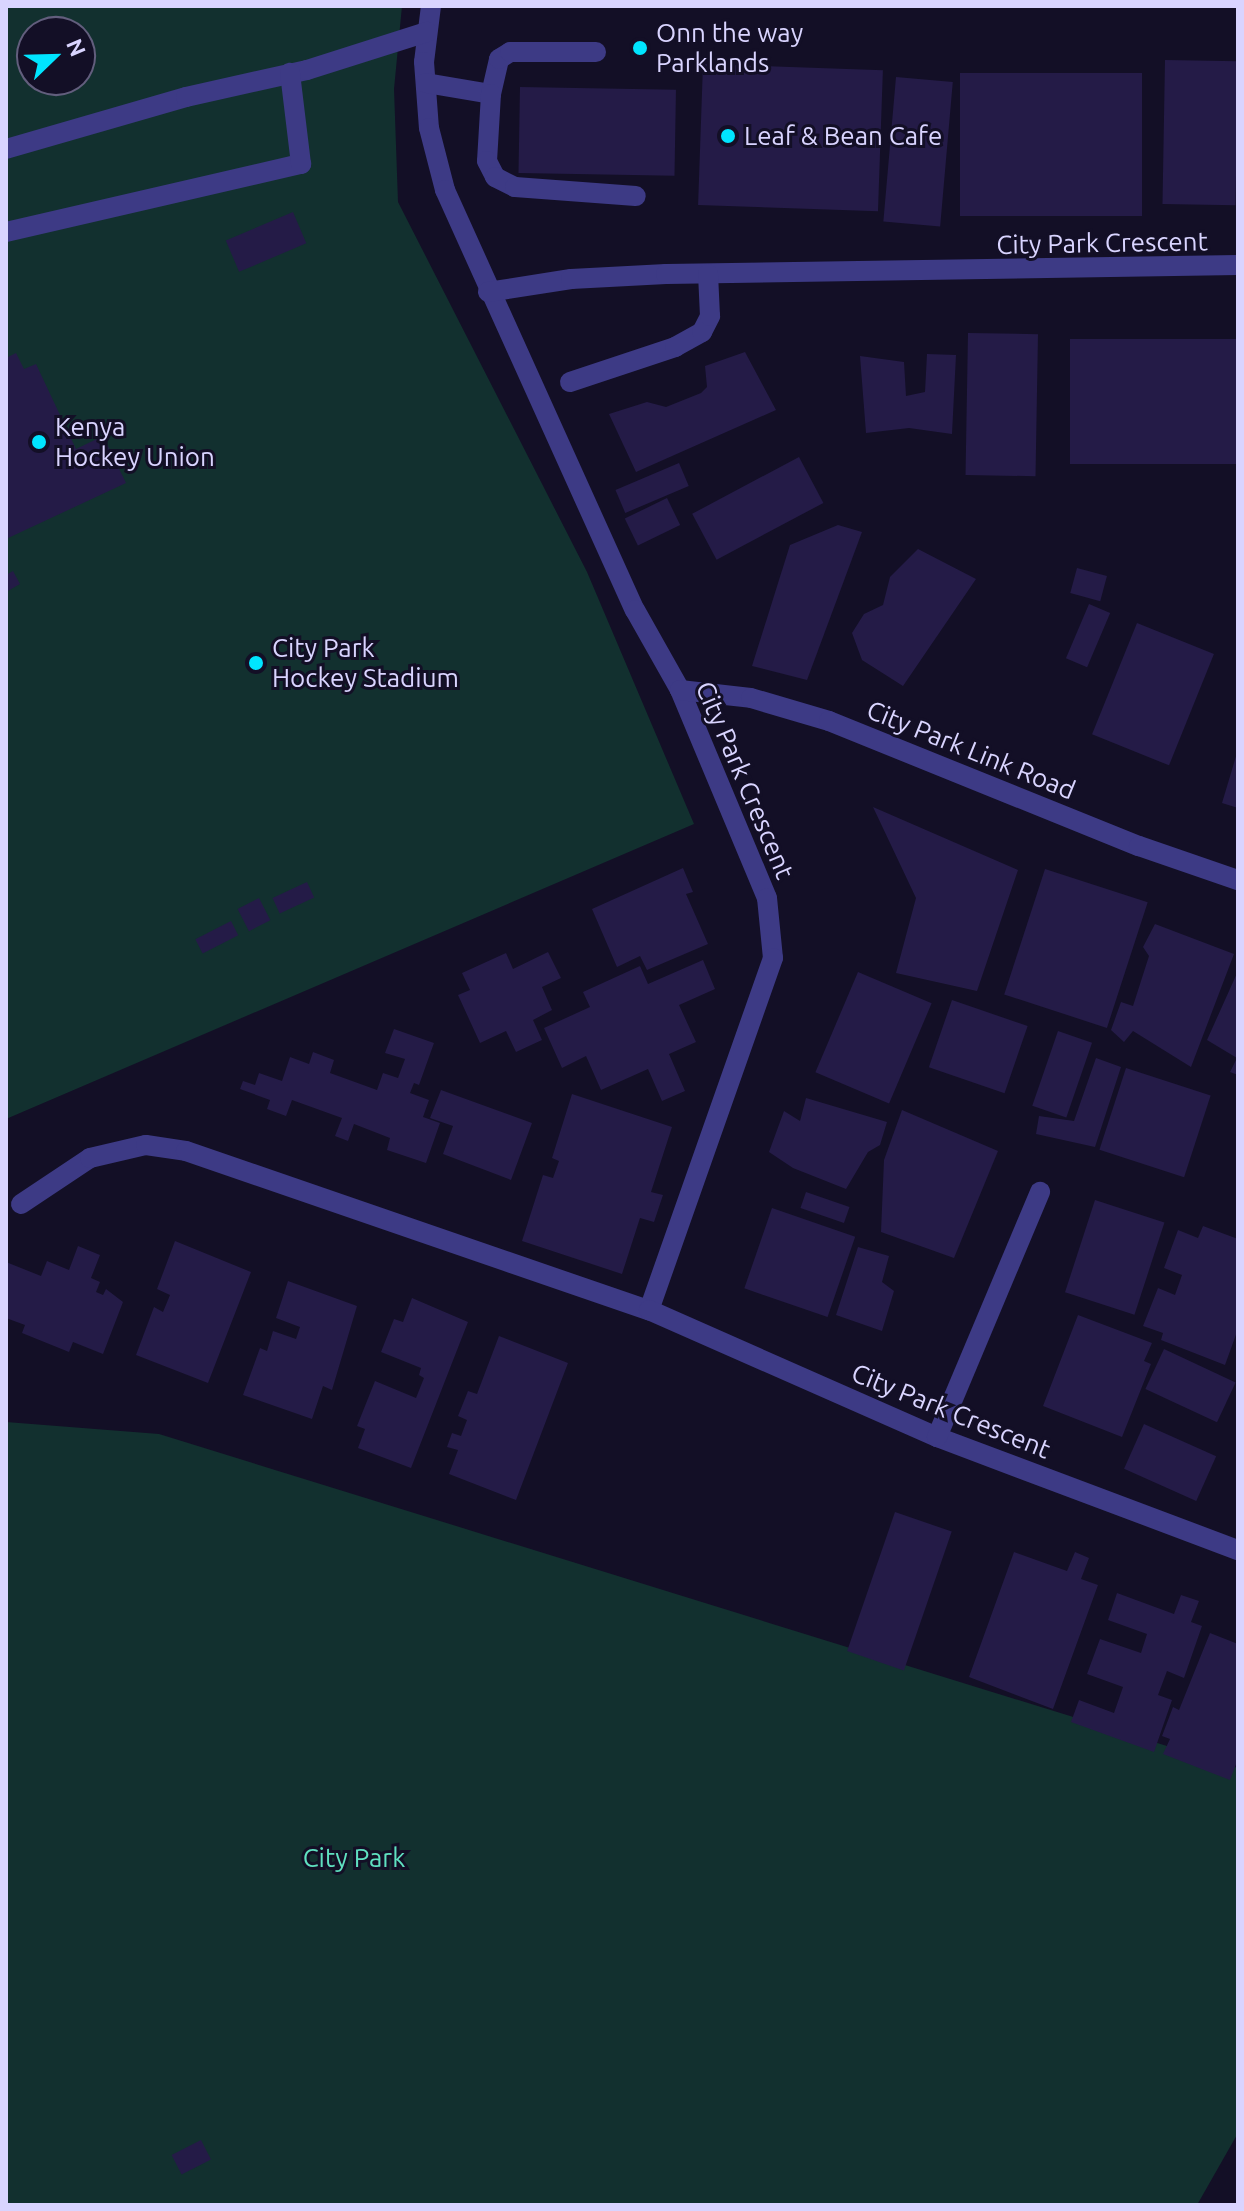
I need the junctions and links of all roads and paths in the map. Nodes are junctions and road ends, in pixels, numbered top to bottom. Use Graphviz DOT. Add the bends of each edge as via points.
graph roads {
  1 [pos="431,6"];
  2 [pos="427,32"];
  3 [pos="596,52"];
  4 [pos="290,73"];
  5 [pos="426,83"];
  6 [pos="491,94"];
  7 [pos="6,149"];
  8 [pos="636,196"];
  9 [pos="6,232"];
  10 [pos="1238,265"];
  11 [pos="708,274"];
  12 [pos="488,292"];
  13 [pos="570,382"];
  14 [pos="680,690"];
  15 [pos="1238,880"];
  16 [pos="1040,1192"];
  17 [pos="21,1204"];
  18 [pos="649,1310"];
  19 [pos="937,1437"];
  20 [pos="1237,1547"];
  1 -- 2 [label="street, City Park Crescent"];
  2 -- 4 [label="street"];
  2 -- 5 [label="street, City Park Crescent"];
  3 -- 6 [label="street" via="504,54"];
  4 -- 7 [label="street"];
  4 -- 9 [label="street" via="301,164"];
  5 -- 6 [label="street"];
  5 -- 12 [label="street, City Park Crescent" via="429,128 445,190"];
  6 -- 8 [label="street" via="487,161 495,177 515,187"];
  10 -- 11 [label="street, City Park Crescent"];
  11 -- 12 [label="street, City Park Crescent" via="571,279"];
  11 -- 13 [label="street" via="710,316 702,332 675,347"];
  12 -- 14 [label="street, City Park Crescent" via="635,610"];
  14 -- 15 [label="street, City Park Link Road" via="751,698 829,721 1139,846"];
  14 -- 18 [label="street, City Park Crescent" via="767,898 773,958"];
  16 -- 19 [label="street"];
  17 -- 18 [label="street, City Park Crescent" via="90,1158 146,1145 186,1151"];
  18 -- 19 [label="street, City Park Crescent"];
  19 -- 20 [label="street, City Park Crescent"];
}
